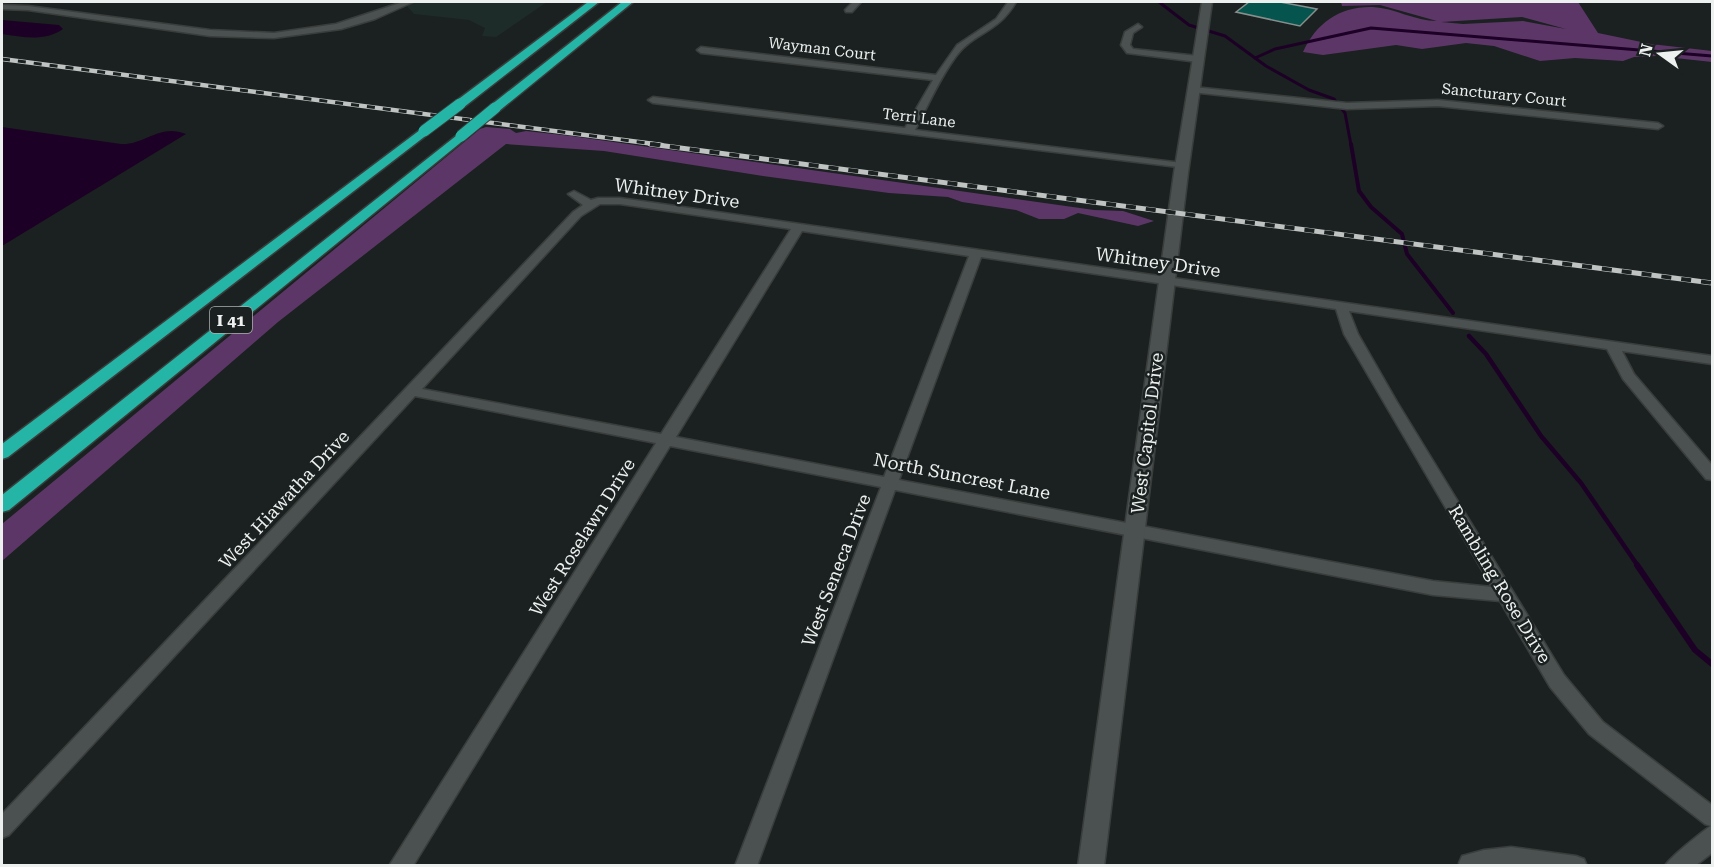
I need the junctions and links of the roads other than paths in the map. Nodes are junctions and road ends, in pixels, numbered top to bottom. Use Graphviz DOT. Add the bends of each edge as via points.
graph roads {
  1 [pos="409,2"];
  2 [pos="594,2"];
  3 [pos="628,2"];
  4 [pos="857,2"];
  5 [pos="1012,2"];
  6 [pos="1207,2"];
  7 [pos="2,9"];
  8 [pos="849,10"];
  9 [pos="1138,27"];
  10 [pos="701,50"];
  11 [pos="1198,59"];
  12 [pos="939,78"];
  13 [pos="1194,90"];
  14 [pos="653,100"];
  15 [pos="1658,126"];
  16 [pos="909,131"];
  17 [pos="1182,166"];
  18 [pos="574,194"];
  19 [pos="593,202"];
  20 [pos="798,228"];
  21 [pos="976,254"];
  22 [pos="1166,282"];
  23 [pos="1342,307"];
  24 [pos="1612,345"];
  25 [pos="1713,360"];
  26 [pos="411,391"];
  27 [pos="666,439"];
  28 [pos="2,453"];
  29 [pos="1713,475"];
  30 [pos="890,482"];
  31 [pos="2,505"];
  32 [pos="1135,530"];
  33 [pos="1505,595"];
  34 [pos="1713,817"];
  35 [pos="2,828"];
  36 [pos="1713,836"];
  37 [pos="1470,862"];
  38 [pos="400,866"];
  39 [pos="746,866"];
  40 [pos="1091,866"];
  41 [pos="1576,866"];
  42 [pos="1676,866"];
  1 -- 7 [label="street" via="334,29 278,37 221,35"];
  2 -- 28 [label="highway, I 41, bridge"];
  3 -- 31 [label="highway, I 41, bridge"];
  4 -- 8 [label="street"];
  5 -- 12 [label="street" via="1000,22 956,50"];
  6 -- 11 [label="street, West Capitol Drive"];
  9 -- 11 [label="street" via="1129,32 1125,45 1130,51"];
  10 -- 12 [label="street, Wayman Court"];
  11 -- 13 [label="street, West Capitol Drive"];
  12 -- 16 [label="street"];
  13 -- 15 [label="street, Sancturary Court" via="1347,106 1438,103"];
  13 -- 17 [label="street, West Capitol Drive"];
  14 -- 16 [label="street, Terri Lane"];
  16 -- 17 [label="street, Terri Lane"];
  17 -- 22 [label="street, West Capitol Drive"];
  18 -- 19 [label="street"];
  19 -- 20 [label="street, Whitney Drive" via="620,201"];
  19 -- 26 [label="street, West Hiawatha Drive" via="577,214"];
  20 -- 21 [label="street, Whitney Drive"];
  20 -- 27 [label="street, West Roselawn Drive"];
  21 -- 22 [label="street, Whitney Drive"];
  21 -- 30 [label="street, West Seneca Drive"];
  22 -- 23 [label="street, Whitney Drive"];
  22 -- 32 [label="street, West Capitol Drive"];
  23 -- 24 [label="street, Whitney Drive"];
  23 -- 33 [label="street, Rambling Rose Drive" via="1356,344"];
  24 -- 25 [label="street, Whitney Drive"];
  24 -- 29 [label="street" via="1628,376"];
  26 -- 27 [label="street, North Suncrest Lane"];
  26 -- 35 [label="street, West Hiawatha Drive"];
  27 -- 30 [label="street, North Suncrest Lane"];
  27 -- 38 [label="street, West Roselawn Drive"];
  30 -- 32 [label="street, North Suncrest Lane"];
  30 -- 39 [label="street, West Seneca Drive"];
  32 -- 33 [label="street, North Suncrest Lane" via="1434,588"];
  32 -- 40 [label="street, West Capitol Drive"];
  33 -- 34 [label="street, Rambling Rose Drive" via="1557,681 1596,728"];
  36 -- 42 [label="street"];
  37 -- 41 [label="street" via="1524,856"];
}
